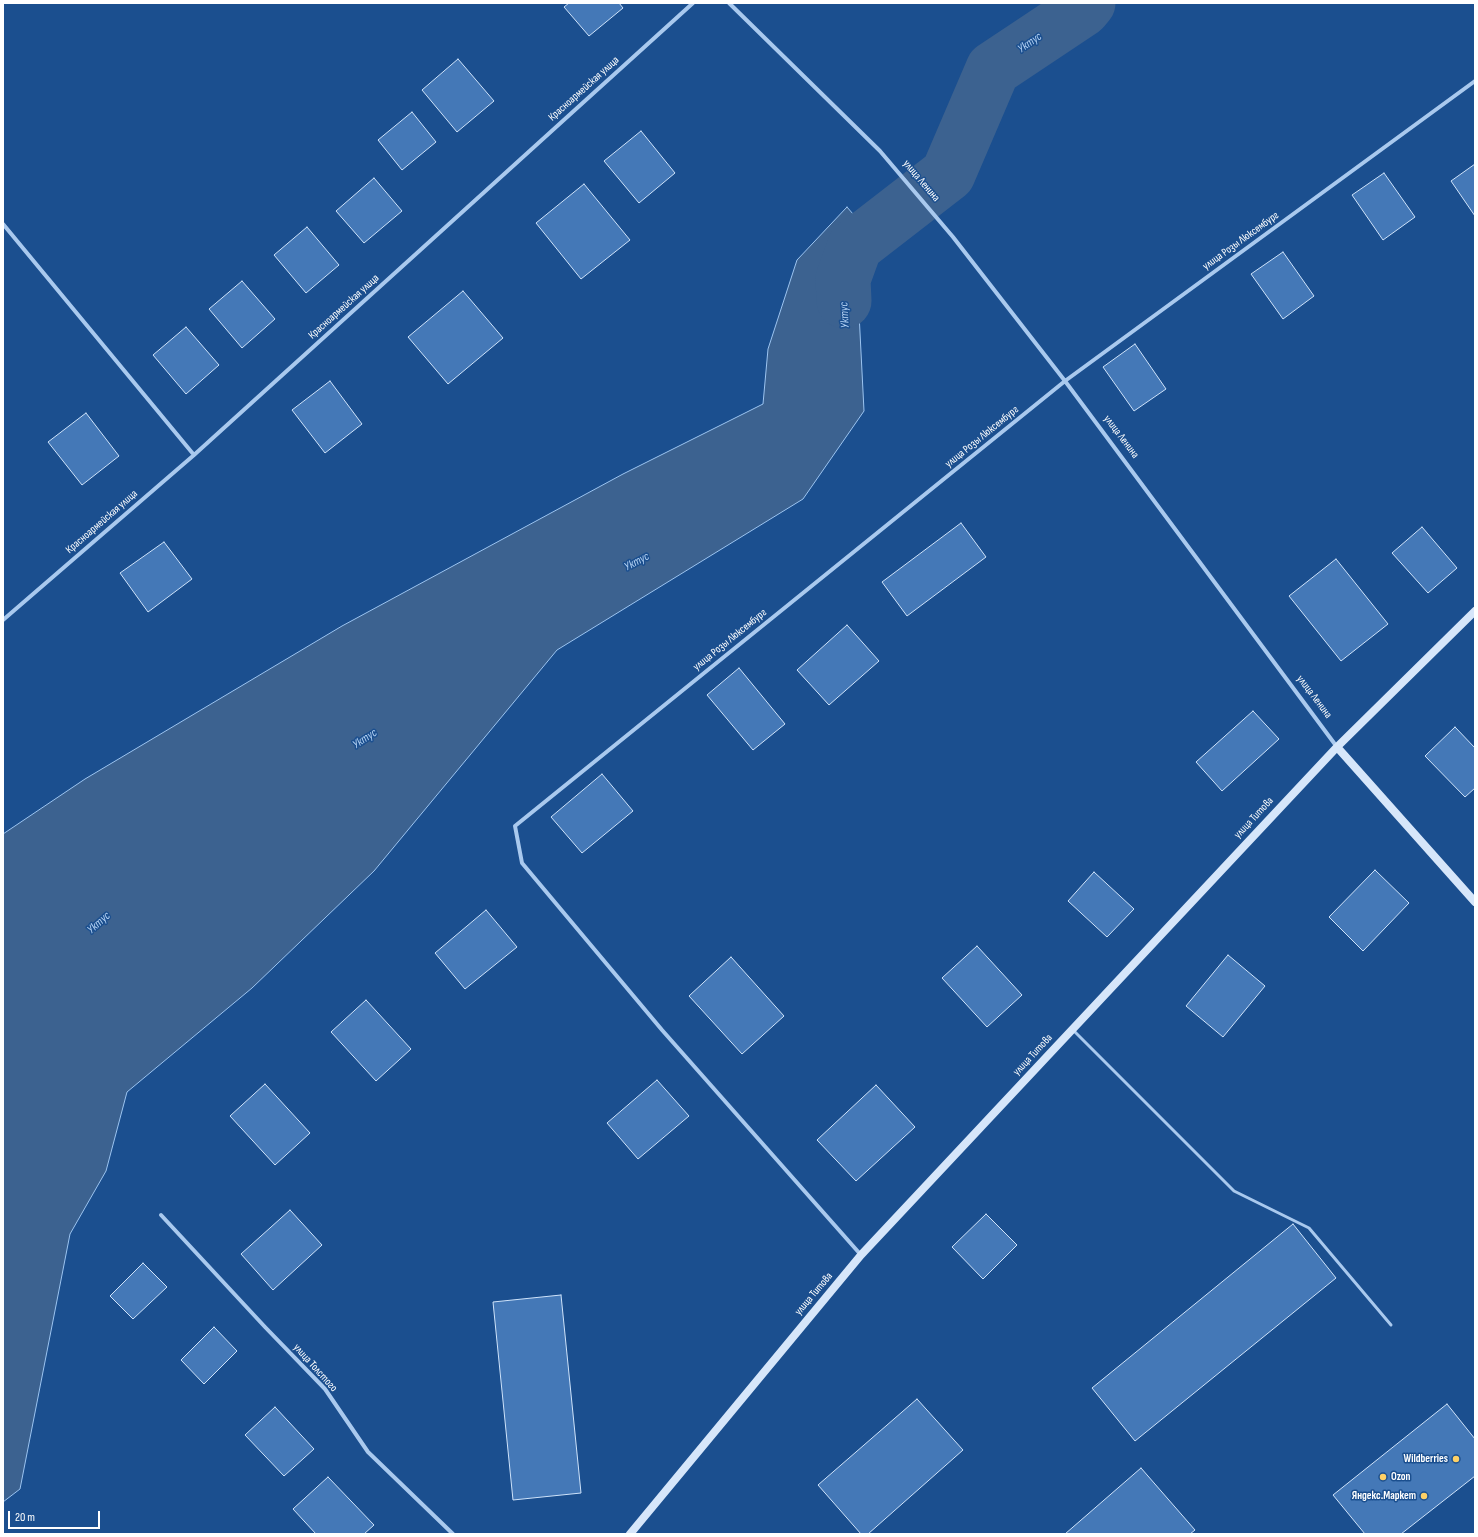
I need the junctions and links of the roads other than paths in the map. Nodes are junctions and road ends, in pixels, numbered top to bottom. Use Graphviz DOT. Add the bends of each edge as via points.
graph roads {
  1 [pos="692,3"];
  2 [pos="729,3"];
  3 [pos="1475,81"];
  4 [pos="3,224"];
  5 [pos="1065,381"];
  6 [pos="194,455"];
  7 [pos="1475,611"];
  8 [pos="3,620"];
  9 [pos="1337,746"];
  10 [pos="1475,902"];
  11 [pos="1072,1029"];
  12 [pos="161,1215"];
  13 [pos="861,1255"];
  14 [pos="1391,1325"];
  15 [pos="453,1534"];
  16 [pos="630,1534"];
  1 -- 6 [label="street, Красноармейская улица"];
  2 -- 5 [label="street, улица Ленина" via="880,151 953,237"];
  3 -- 5 [label="street, улица Розы Люксембург"];
  4 -- 6 [label="street"];
  5 -- 9 [label="street, улица Ленина"];
  5 -- 13 [label="street, улица Розы Люксембург" via="515,826 522,863 662,1030"];
  6 -- 8 [label="street, Красноармейская улица"];
  7 -- 9 [label="street, улица Титова"];
  9 -- 10 [label="street, улица Ленина"];
  9 -- 11 [label="street, улица Титова"];
  11 -- 13 [label="street, улица Титова"];
  11 -- 14 [label="lane" via="1234,1191 1309,1228"];
  12 -- 15 [label="street, улица Толстого" via="325,1389 368,1452"];
  13 -- 16 [label="street, улица Титова"];
}
